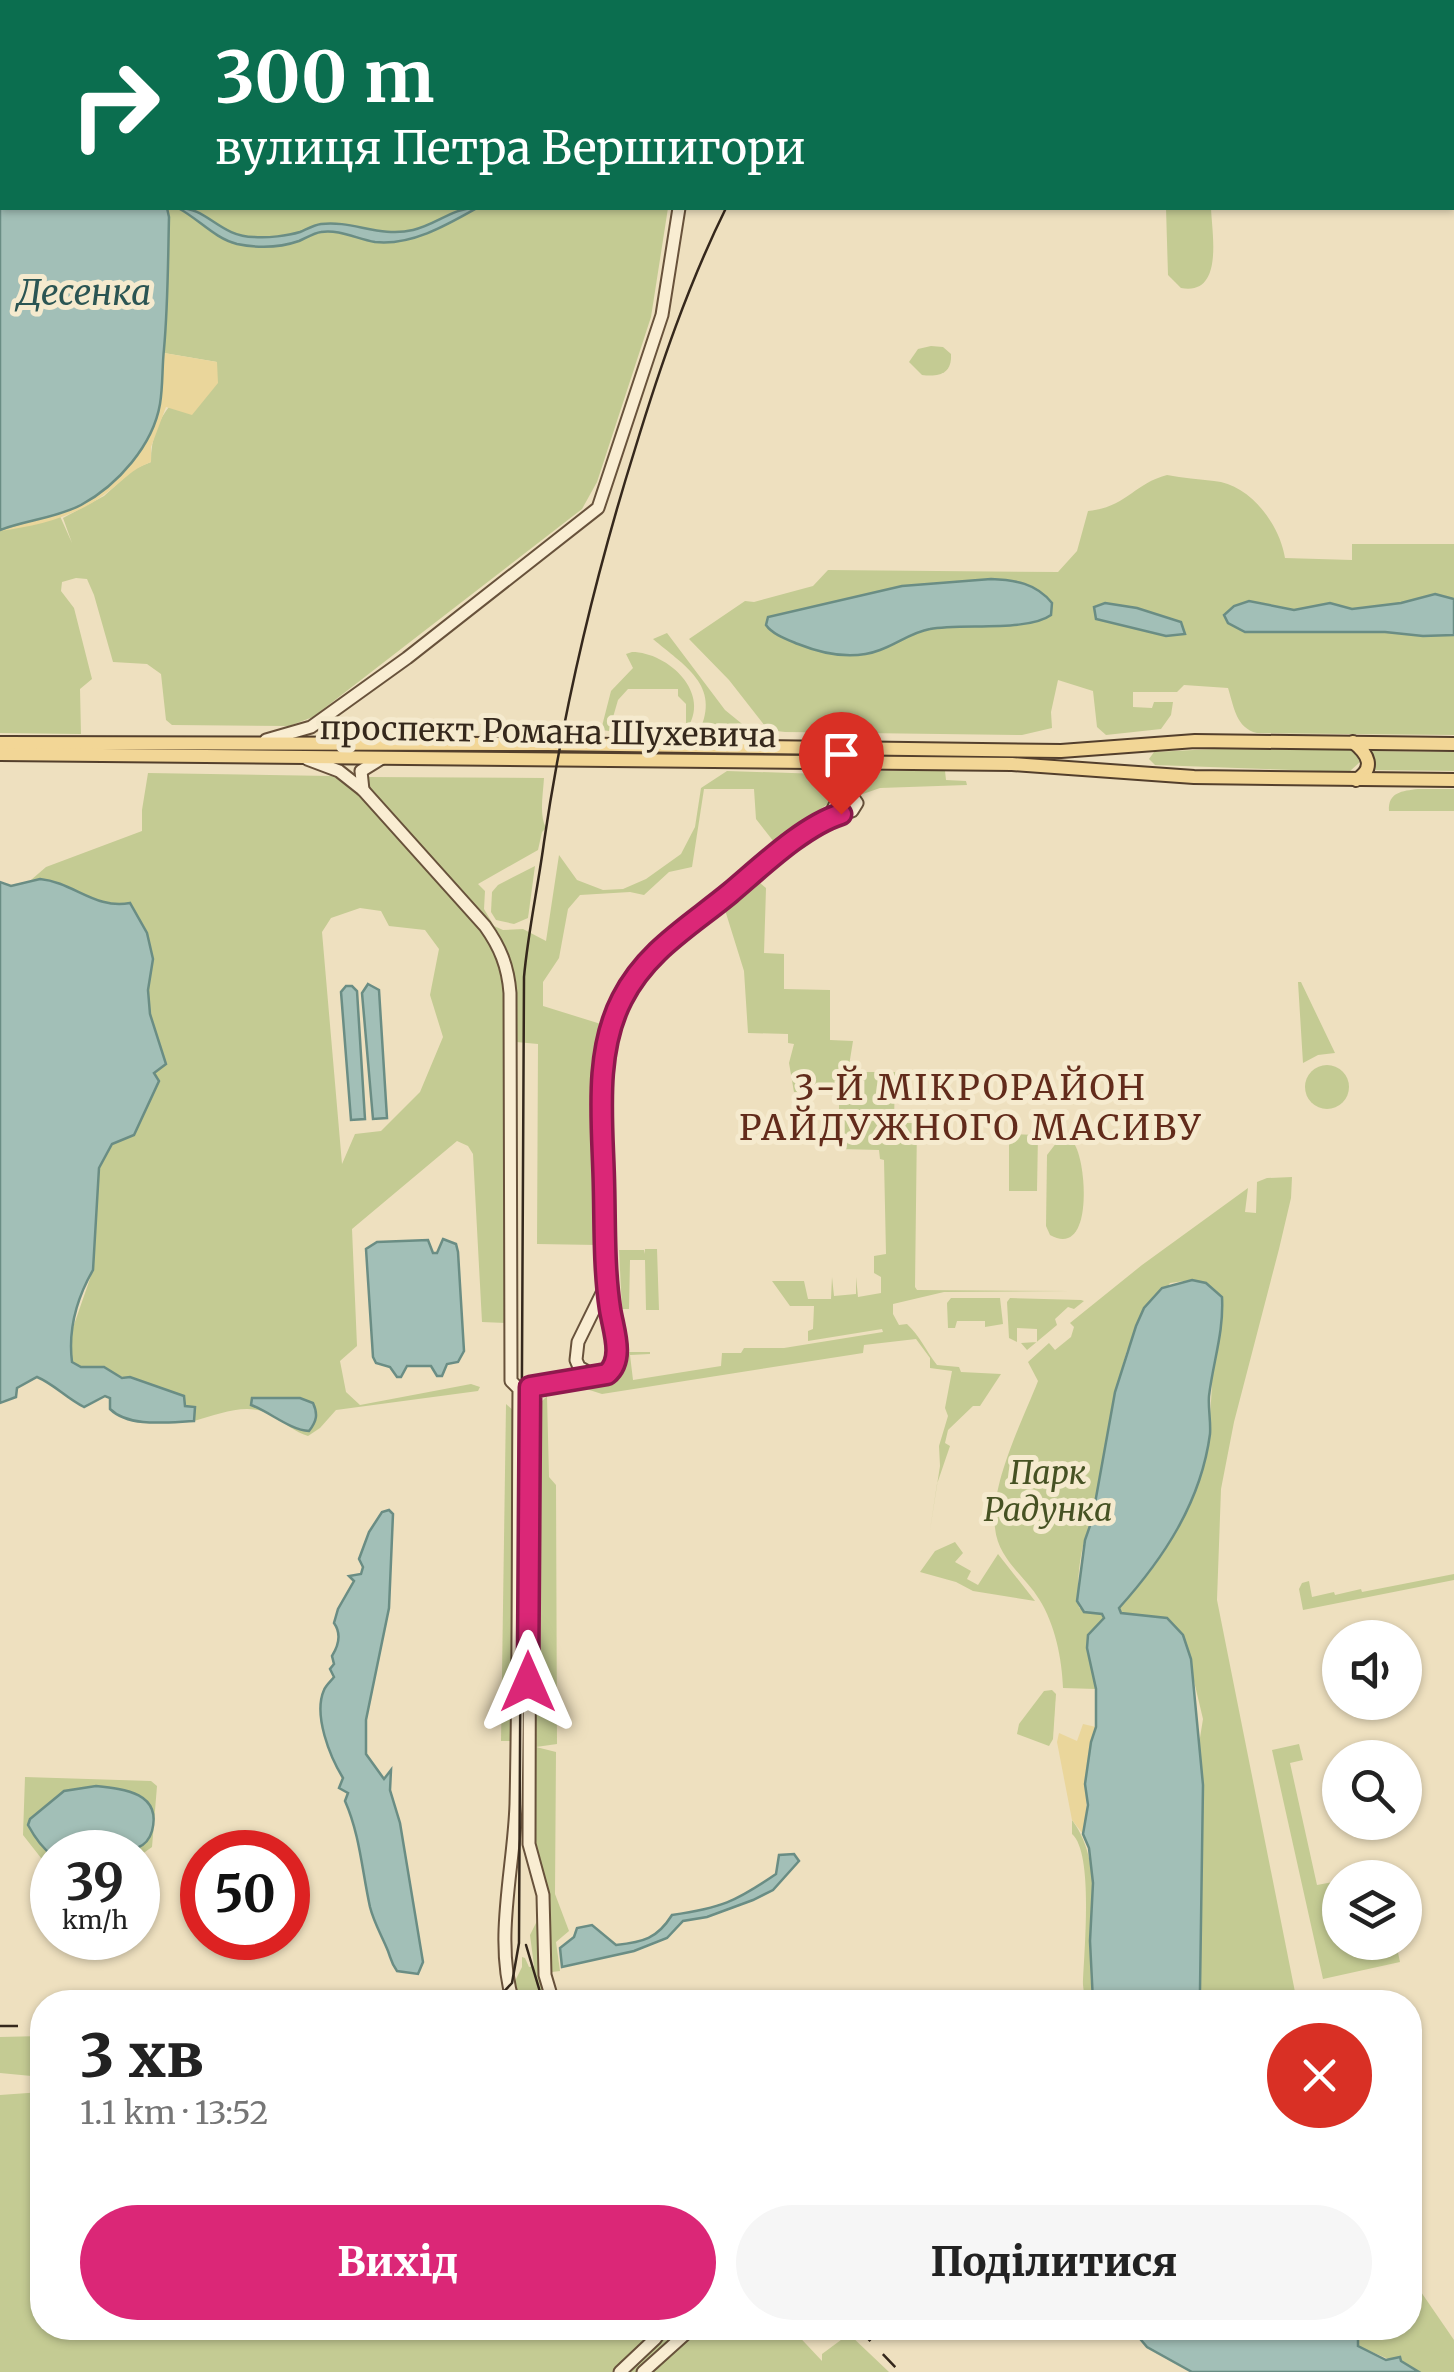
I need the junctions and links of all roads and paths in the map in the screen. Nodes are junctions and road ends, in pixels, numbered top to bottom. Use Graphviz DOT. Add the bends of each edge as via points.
graph roads {
  1 [pos="679,210"];
  2 [pos="0,742"];
  3 [pos="1353,742"];
  4 [pos="253,743"];
  5 [pos="1153,744"];
  6 [pos="1453,744"];
  7 [pos="0,754"];
  8 [pos="304,758"];
  9 [pos="382,758"];
  10 [pos="814,762"];
  11 [pos="869,762"];
  12 [pos="1158,774"];
  13 [pos="1356,780"];
  14 [pos="1453,781"];
  15 [pos="363,790"];
  16 [pos="843,801"];
  17 [pos="606,1285"];
  18 [pos="591,1317"];
  19 [pos="612,1320"];
  20 [pos="579,1367"];
  21 [pos="593,1375"];
  22 [pos="568,1380"];
  23 [pos="524,1388"];
  24 [pos="512,1990"];
  25 [pos="550,1990"];
  26 [pos="654,2340"];
  27 [pos="679,2340"];
  28 [pos="620,2372"];
  29 [pos="643,2372"];
  1 -- 4 [label="main road" via="662,315 598,508 311,727"];
  2 -- 4 [label="main road, проспект Романа Шухевича"];
  3 -- 5 [label="main road, проспект Романа Шухевича"];
  3 -- 6 [label="main road, проспект Романа Шухевича"];
  3 -- 13 [label="main road" via="1368,759"];
  4 -- 5 [label="main road, проспект Романа Шухевича" via="1057,751"];
  5 -- 12 [label="main road" via="1145,761"];
  7 -- 8 [label="main road, проспект Романа Шухевича"];
  8 -- 9 [label="main road, проспект Романа Шухевича"];
  8 -- 15 [label="main road" via="339,771"];
  9 -- 10 [label="main road, проспект Романа Шухевича"];
  9 -- 15 [label="main road" via="362,770"];
  10 -- 11 [label="main road, проспект Романа Шухевича"];
  10 -- 16 [label="main road" via="835,776"];
  11 -- 12 [label="main road, проспект Романа Шухевича"];
  11 -- 16 [label="main road" via="848,777"];
  12 -- 13 [label="main road, проспект Романа Шухевича"];
  13 -- 14 [label="main road, проспект Романа Шухевича"];
  15 -- 23 [label="main road" via="484,926 508,970 511,1381"];
  16 -- 17 [label="main road" via="661,947 621,1000 604,1061"];
  17 -- 18 [label="main road"];
  17 -- 19 [label="main road"];
  18 -- 19 [label="main road"];
  18 -- 20 [label="main road" via="578,1342"];
  19 -- 21 [label="main road" via="615,1365"];
  20 -- 21 [label="main road"];
  20 -- 22 [label="main road"];
  21 -- 22 [label="main road"];
  22 -- 23 [label="main road"];
  23 -- 24 [label="main road" via="506,1946"];
  23 -- 25 [label="main road" via="530,1844 543,1894"];
  26 -- 28 [label="main road"];
  27 -- 29 [label="main road"];
}
